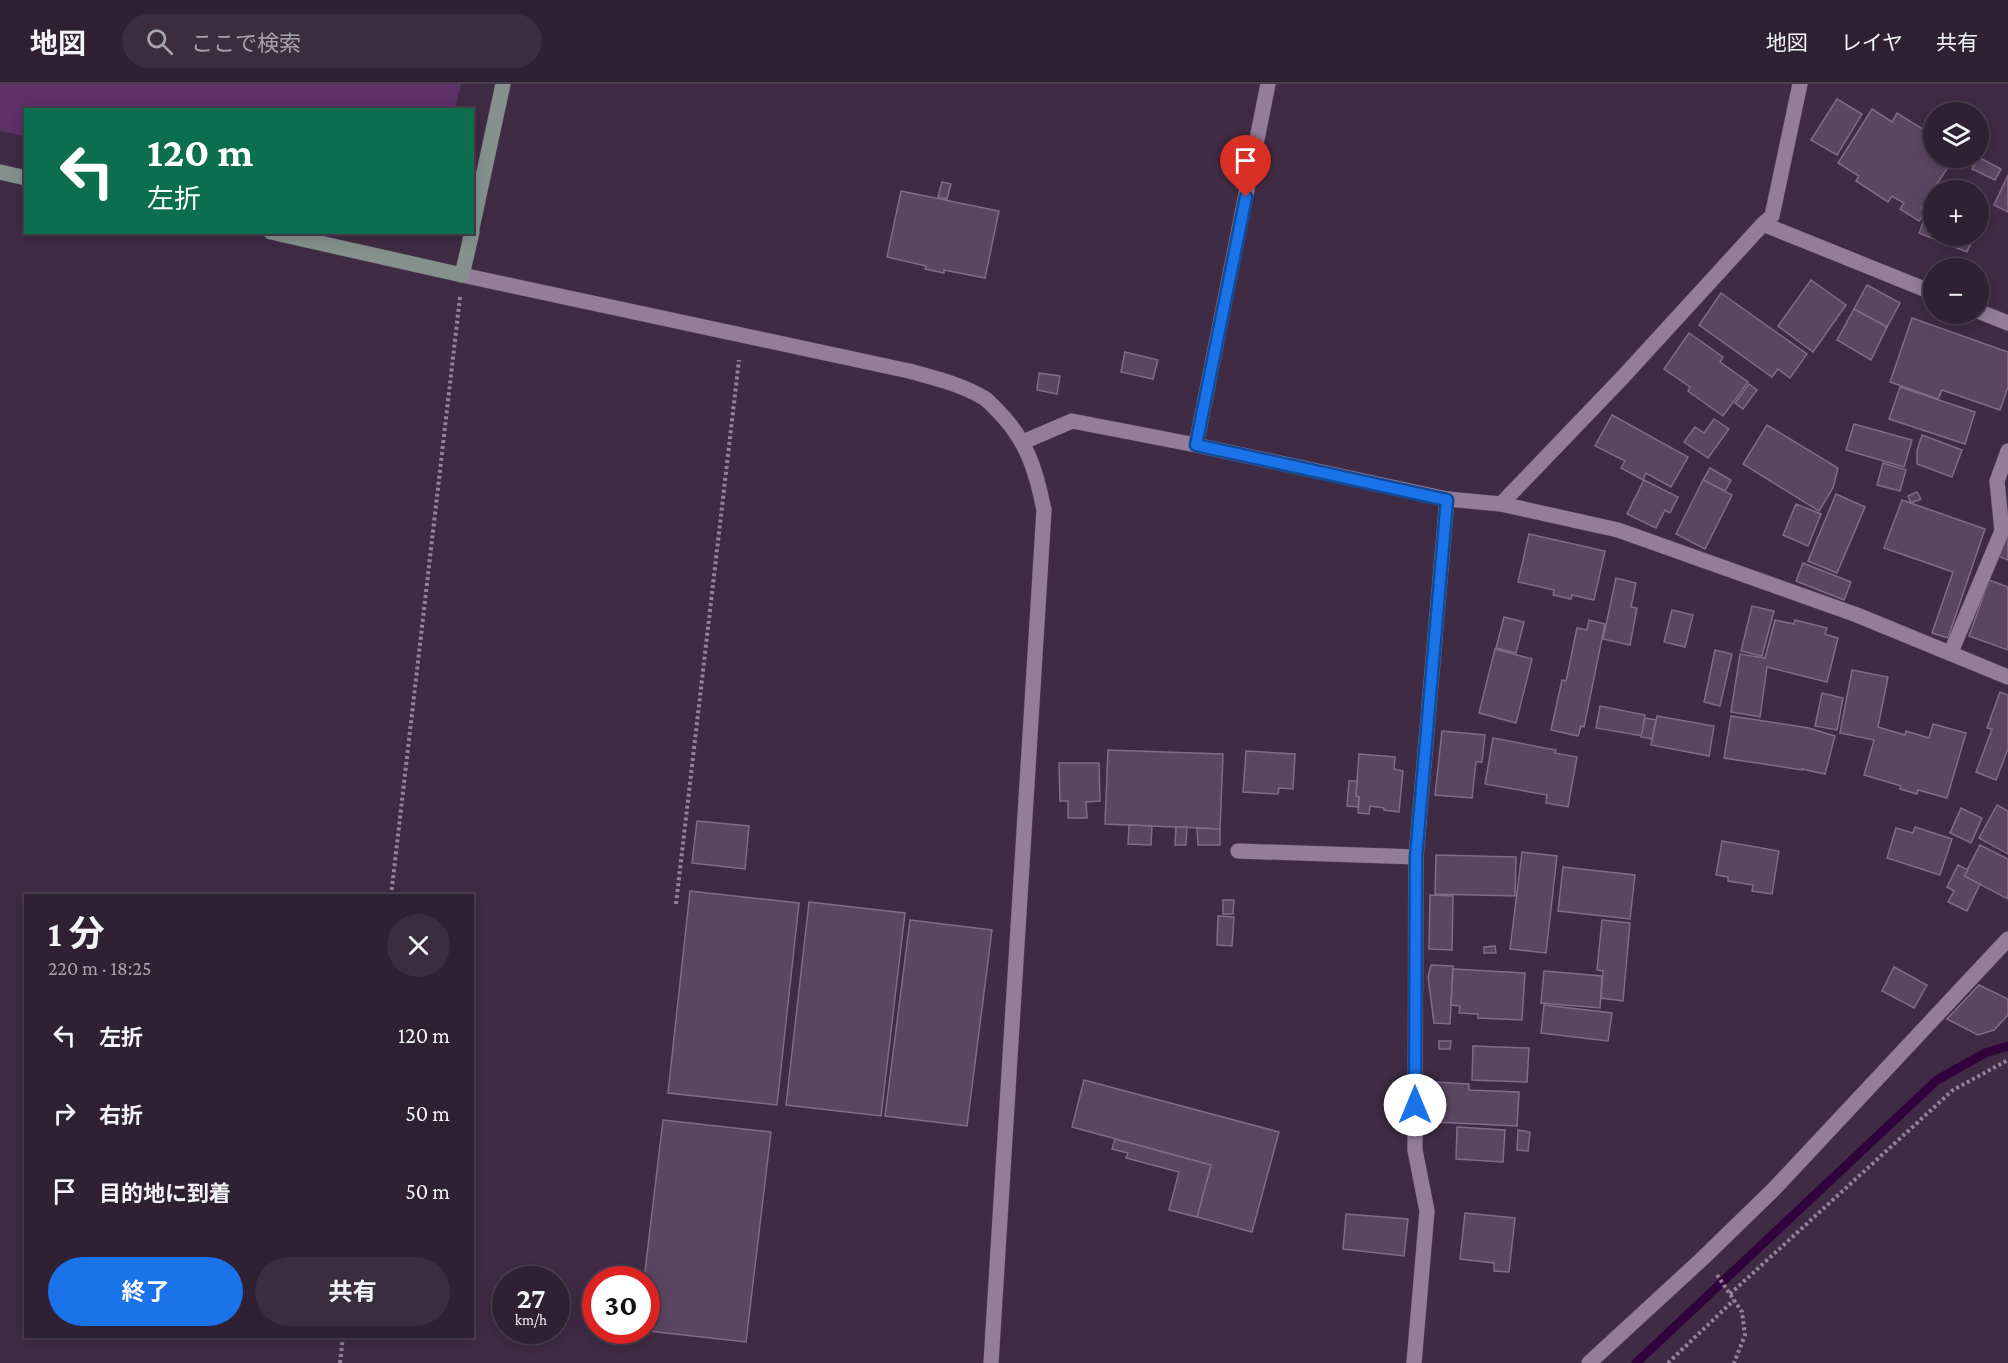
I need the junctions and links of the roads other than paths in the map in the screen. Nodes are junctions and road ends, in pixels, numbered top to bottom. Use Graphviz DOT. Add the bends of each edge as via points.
graph roads {
  1 [pos="503,84"];
  2 [pos="1268,84"];
  3 [pos="1800,84"];
  4 [pos="0,172"];
  5 [pos="24,178"];
  6 [pos="474,221"];
  7 [pos="1762,224"];
  8 [pos="280,234"];
  9 [pos="471,234"];
  10 [pos="462,275"];
  11 [pos="1923,289"];
  12 [pos="1989,315"];
  13 [pos="2008,323"];
  14 [pos="1023,442"];
  15 [pos="1196,445"];
  16 [pos="2008,451"];
  17 [pos="1447,500"];
  18 [pos="1501,504"];
  19 [pos="1951,652"];
  20 [pos="2008,677"];
  21 [pos="1238,850"];
  22 [pos="1416,857"];
  23 [pos="2008,939"];
  24 [pos="991,1363"];
  25 [pos="1414,1363"];
  26 [pos="1589,1363"];
  1 -- 6 [label="street"];
  2 -- 15 [label="street"];
  3 -- 7 [label="street" via="1772,216"];
  4 -- 5 [label="street"];
  7 -- 11 [label="street"];
  7 -- 18 [label="street"];
  8 -- 10 [label="street"];
  9 -- 10 [label="street"];
  10 -- 14 [label="street" via="909,371 957,385 986,399"];
  12 -- 13 [label="street"];
  14 -- 15 [label="street" via="1072,421"];
  14 -- 24 [label="street" via="1037,476 1044,510"];
  15 -- 17 [label="street"];
  16 -- 19 [label="street" via="1997,481 2002,531"];
  17 -- 18 [label="street"];
  17 -- 22 [label="street"];
  18 -- 19 [label="street" via="1618,530"];
  19 -- 20 [label="street"];
  21 -- 22 [label="street"];
  22 -- 25 [label="street" via="1415,1150 1427,1211"];
  23 -- 26 [label="street" via="1774,1189"];
}
